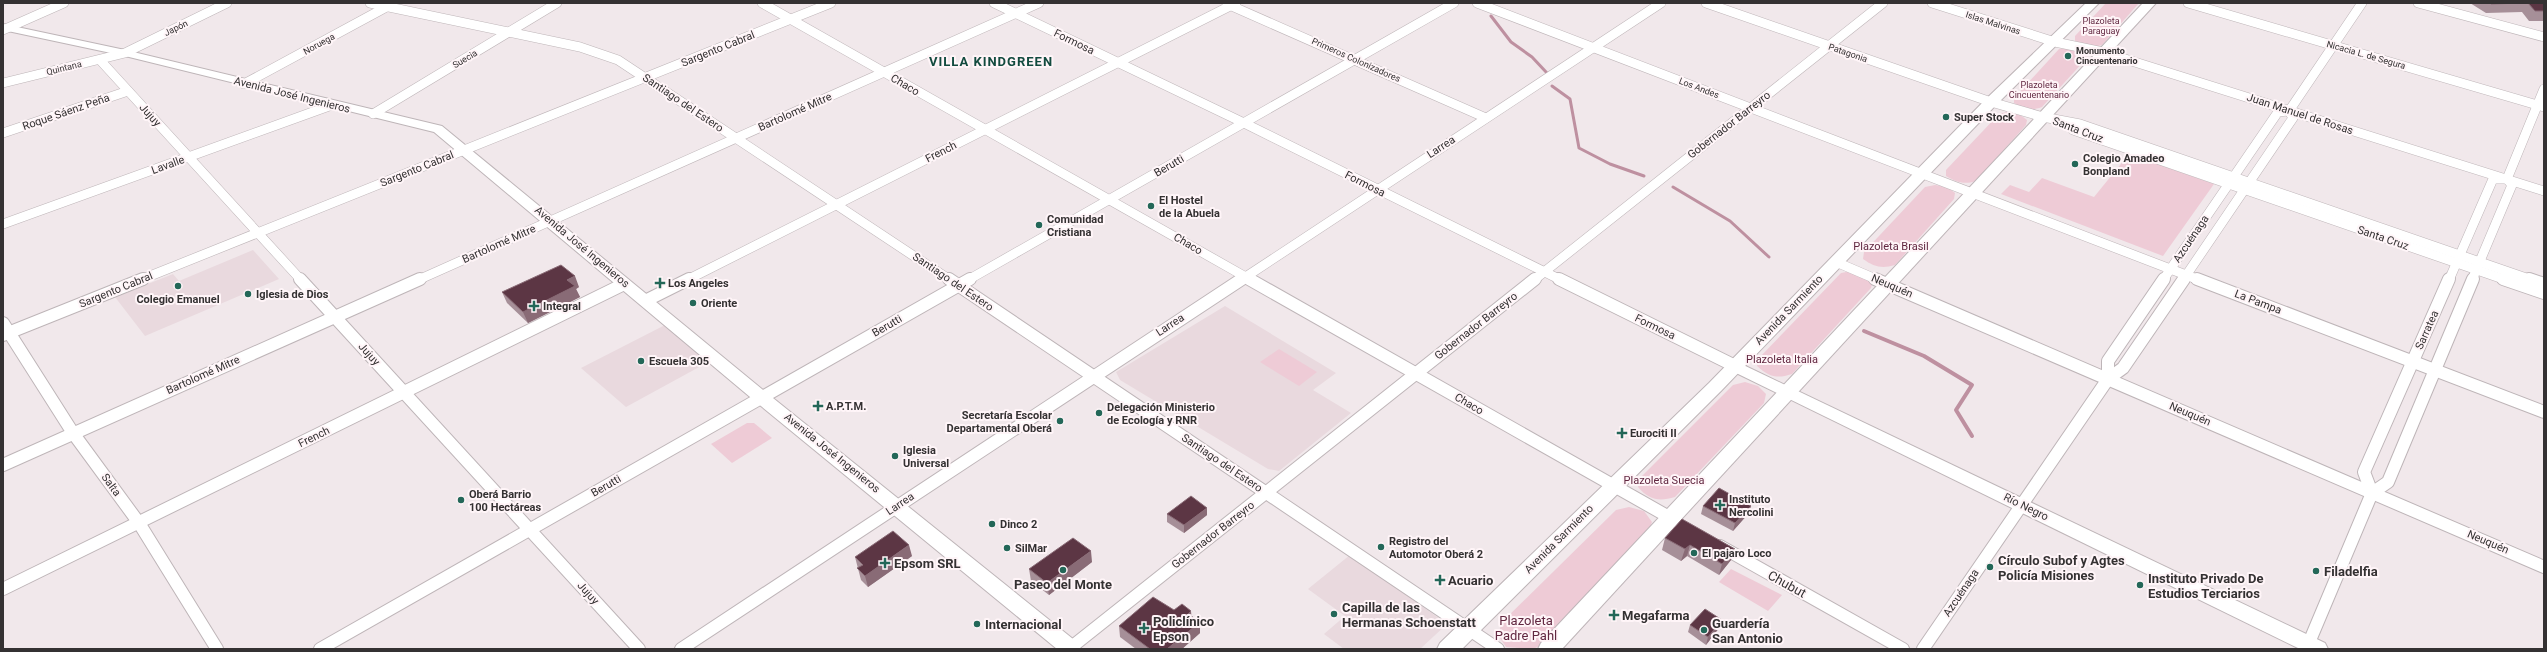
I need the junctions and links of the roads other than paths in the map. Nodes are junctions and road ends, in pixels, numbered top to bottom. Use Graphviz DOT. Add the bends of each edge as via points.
graph roads {
  1 [pos="64,3"];
  2 [pos="227,3"];
  3 [pos="370,3"];
  4 [pos="557,3"];
  5 [pos="762,3"];
  6 [pos="831,3"];
  7 [pos="994,3"];
  8 [pos="1039,3"];
  9 [pos="1454,3"];
  10 [pos="1477,3"];
  11 [pos="1660,3"];
  12 [pos="1706,3"];
  13 [pos="1883,3"];
  14 [pos="1932,3"];
  15 [pos="2093,3"];
  16 [pos="2150,3"];
  17 [pos="2188,3"];
  18 [pos="2362,3"];
  19 [pos="2418,3"];
  20 [pos="1231,4"];
  21 [pos="390,5"];
  22 [pos="1016,14"];
  23 [pos="791,19"];
  24 [pos="5,28"];
  25 [pos="510,32"];
  26 [pos="2544,37"];
  27 [pos="2055,42"];
  28 [pos="1828,46"];
  29 [pos="2333,46"];
  30 [pos="1594,47"];
  31 [pos="2103,52"];
  32 [pos="125,53"];
  33 [pos="100,60"];
  34 [pos="1354,60"];
  35 [pos="1117,63"];
  36 [pos="883,72"];
  37 [pos="646,78"];
  38 [pos="3,83"];
  39 [pos="244,84"];
  40 [pos="2544,89"];
  41 [pos="128,91"];
  42 [pos="1991,102"];
  43 [pos="332,106"];
  44 [pos="2541,106"];
  45 [pos="1751,108"];
  46 [pos="2289,111"];
  47 [pos="373,114"];
  48 [pos="2043,117"];
  49 [pos="1486,118"];
  50 [pos="1244,123"];
  51 [pos="985,130"];
  52 [pos="3,133"];
  53 [pos="736,138"];
  54 [pos="466,150"];
  55 [pos="189,157"];
  56 [pos="1922,174"];
  57 [pos="2231,180"];
  58 [pos="2506,180"];
  59 [pos="2247,186"];
  60 [pos="1377,190"];
  61 [pos="2544,191"];
  62 [pos="1972,193"];
  63 [pos="1110,199"];
  64 [pos="836,204"];
  65 [pos="550,221"];
  66 [pos="3,224"];
  67 [pos="258,233"];
  68 [pos="2458,259"];
  69 [pos="1836,262"];
  70 [pos="2478,266"];
  71 [pos="2171,269"];
  72 [pos="1543,272"];
  73 [pos="2186,275"];
  74 [pos="1245,277"];
  75 [pos="624,284"];
  76 [pos="1888,284"];
  77 [pos="2544,284"];
  78 [pos="958,285"];
  79 [pos="2544,293"];
  80 [pos="646,300"];
  81 [pos="335,317"];
  82 [pos="5,330"];
  83 [pos="2413,362"];
  84 [pos="1735,366"];
  85 [pos="2435,370"];
  86 [pos="1415,374"];
  87 [pos="1094,376"];
  88 [pos="2108,379"];
  89 [pos="1788,392"];
  90 [pos="404,393"];
  91 [pos="762,398"];
  92 [pos="2544,412"];
  93 [pos="73,433"];
  94 [pos="3,465"];
  95 [pos="1612,486"];
  96 [pos="1265,493"];
  97 [pos="2372,493"];
  98 [pos="2021,505"];
  99 [pos="898,506"];
  100 [pos="1678,522"];
  101 [pos="138,523"];
  102 [pos="530,529"];
  103 [pos="1705,537"];
  104 [pos="2544,567"];
  105 [pos="3,589"];
  106 [pos="1468,629"];
  107 [pos="2313,647"];
  108 [pos="217,649"];
  109 [pos="320,649"];
  110 [pos="639,649"];
  111 [pos="681,649"];
  112 [pos="1070,649"];
  113 [pos="1448,649"];
  114 [pos="1498,649"];
  115 [pos="1549,649"];
  116 [pos="1903,649"];
  117 [pos="1923,649"];
  1 -- 24 [label="street"];
  2 -- 32 [label="street, Japón"];
  3 -- 21 [label="street, Santiago del Estero"];
  4 -- 25 [label="street, Suecia"];
  5 -- 23 [label="street, Chaco"];
  6 -- 23 [label="street, Sargento Cabral"];
  7 -- 22 [label="street, Formosa"];
  8 -- 22 [label="street, Bartolomé Mitre"];
  9 -- 34 [label="street, Berutti"];
  10 -- 30 [label="street, Los Andes"];
  11 -- 30 [label="street, Larrea"];
  12 -- 28 [label="street, Patagonia"];
  13 -- 28 [label="street, Gobernador Barreyro"];
  14 -- 27 [label="street, Islas Malvinas"];
  15 -- 27 [label="main road, Avenida Sarmiento"];
  16 -- 31 [label="main road"];
  17 -- 29 [label="street, Nicacia L. de Segura"];
  18 -- 29 [label="street, Azcuénaga"];
  19 -- 26 [label="street"];
  20 -- 34 [label="street, Primeros Colonizadores"];
  20 -- 35 [label="street, French"];
  21 -- 25 [label="street, Santiago del Estero"];
  21 -- 39 [label="street, Noruega"];
  22 -- 35 [label="street, Formosa"];
  22 -- 36 [label="street, Bartolomé Mitre"];
  23 -- 36 [label="street, Chaco"];
  23 -- 37 [label="street, Sargento Cabral"];
  24 -- 32 [label="main road, Avenida José Ingenieros"];
  25 -- 37 [label="street, Santiago del Estero" via="592,51 618,60"];
  25 -- 47 [label="street, Suecia"];
  27 -- 31 [label="street, Juan Manuel de Rosas"];
  27 -- 42 [label="main road, Avenida Sarmiento"];
  28 -- 42 [label="street, Patagonia"];
  28 -- 45 [label="street, Gobernador Barreyro"];
  29 -- 44 [label="street, Nicacia L. de Segura"];
  29 -- 46 [label="street, Azcuénaga"];
  30 -- 45 [label="street, Los Andes"];
  30 -- 49 [label="street, Larrea"];
  31 -- 46 [label="street, Juan Manuel de Rosas"];
  31 -- 48 [label="main road"];
  32 -- 33 [label="street, Quintana"];
  32 -- 39 [label="main road, Avenida José Ingenieros"];
  33 -- 38 [label="street, Quintana"];
  33 -- 41 [label="street, Jujuy"];
  34 -- 49 [label="street, Primeros Colonizadores"];
  34 -- 50 [label="street, Berutti"];
  35 -- 50 [label="street, Formosa"];
  35 -- 51 [label="street, French"];
  36 -- 51 [label="street, Chaco"];
  36 -- 53 [label="street, Bartolomé Mitre"];
  37 -- 53 [label="street, Santiago del Estero"];
  37 -- 54 [label="street, Sargento Cabral"];
  39 -- 43 [label="main road, Avenida José Ingenieros"];
  40 -- 44 [label="street, Sarratea"];
  41 -- 52 [label="street, Roque Sáenz Peña"];
  41 -- 55 [label="street, Jujuy"];
  42 -- 48 [label="street, Patagonia"];
  42 -- 56 [label="main road, Avenida Sarmiento"];
  43 -- 47 [label="main road, Avenida José Ingenieros"];
  43 -- 55 [label="street, Lavalle"];
  44 -- 58 [label="street, Sarratea"];
  45 -- 56 [label="street, Los Andes"];
  45 -- 72 [label="street, Gobernador Barreyro"];
  46 -- 57 [label="street, Azcuénaga" via="2278,112"];
  46 -- 58 [label="street, Juan Manuel de Rosas"];
  46 -- 59 [label="street, Azcuénaga" via="2293,118"];
  47 -- 54 [label="main road, Avenida José Ingenieros" via="438,129"];
  48 -- 57 [label="street, Santa Cruz" via="2073,130"];
  48 -- 62 [label="main road"];
  49 -- 60 [label="street, Larrea"];
  50 -- 60 [label="street, Formosa"];
  50 -- 63 [label="street, Berutti"];
  51 -- 63 [label="street, Chaco"];
  51 -- 64 [label="street, French"];
  53 -- 64 [label="street, Santiago del Estero"];
  53 -- 65 [label="street, Bartolomé Mitre"];
  54 -- 65 [label="main road, Avenida José Ingenieros"];
  54 -- 67 [label="street, Sargento Cabral"];
  55 -- 66 [label="street, Lavalle"];
  55 -- 67 [label="street, Jujuy"];
  56 -- 62 [label="street, Los Andes"];
  56 -- 69 [label="main road, Avenida Sarmiento"];
  57 -- 59 [label="street, Santa Cruz"];
  57 -- 71 [label="street, Azcuénaga"];
  58 -- 61 [label="street, Juan Manuel de Rosas"];
  58 -- 68 [label="street, Sarratea" via="2493,179"];
  58 -- 70 [label="street, Sarratea" via="2512,185"];
  59 -- 68 [label="street, Santa Cruz"];
  59 -- 73 [label="street, Azcuénaga"];
  60 -- 72 [label="street, Formosa"];
  60 -- 74 [label="street, Larrea"];
  62 -- 71 [label="street, La Pampa"];
  62 -- 76 [label="main road"];
  63 -- 74 [label="street, Chaco"];
  63 -- 78 [label="street, Berutti"];
  64 -- 78 [label="street, Santiago del Estero"];
  64 -- 80 [label="street, French"];
  65 -- 75 [label="main road, Avenida José Ingenieros"];
  65 -- 81 [label="street, Bartolomé Mitre"];
  67 -- 81 [label="street, Jujuy"];
  67 -- 82 [label="street, Sargento Cabral"];
  68 -- 70 [label="street, Santa Cruz"];
  68 -- 83 [label="street, Sarratea"];
  69 -- 76 [label="street, Neuquén"];
  69 -- 84 [label="main road, Avenida Sarmiento"];
  70 -- 77 [label="street, Santa Cruz"];
  70 -- 79 [label="street, Santa Cruz"];
  70 -- 85 [label="street, Sarratea"];
  71 -- 73 [label="street, La Pampa"];
  71 -- 88 [label="street, Azcuénaga" via="2108,361"];
  72 -- 84 [label="street, Formosa"];
  72 -- 86 [label="street, Gobernador Barreyro"];
  73 -- 83 [label="street, La Pampa"];
  73 -- 88 [label="street, Azcuénaga" via="2123,368"];
  74 -- 86 [label="street, Chaco"];
  74 -- 87 [label="street, Larrea"];
  75 -- 80 [label="main road, Avenida José Ingenieros"];
  75 -- 90 [label="street, French"];
  76 -- 88 [label="street, Neuquén"];
  76 -- 89 [label="main road"];
  78 -- 87 [label="street, Santiago del Estero"];
  78 -- 91 [label="street, Berutti"];
  80 -- 91 [label="main road, Avenida José Ingenieros"];
  81 -- 90 [label="street, Jujuy"];
  81 -- 93 [label="street, Bartolomé Mitre"];
  82 -- 93 [label="street, Salta"];
  83 -- 85 [label="street, La Pampa"];
  83 -- 97 [label="street, Sarratea" via="2364,472"];
  84 -- 89 [label="main road, Río Negro"];
  84 -- 95 [label="main road, Avenida Sarmiento"];
  85 -- 92 [label="street, La Pampa"];
  85 -- 97 [label="street, Sarratea" via="2388,482"];
  86 -- 95 [label="street, Chaco"];
  86 -- 96 [label="street, Gobernador Barreyro"];
  87 -- 96 [label="street, Santiago del Estero"];
  87 -- 99 [label="street, Larrea"];
  88 -- 97 [label="street, Neuquén"];
  88 -- 98 [label="street, Azcuénaga"];
  89 -- 98 [label="main road, Río Negro"];
  89 -- 100 [label="main road"];
  90 -- 101 [label="street, French"];
  90 -- 102 [label="street, Jujuy"];
  91 -- 99 [label="main road, Avenida José Ingenieros"];
  91 -- 102 [label="street, Berutti"];
  93 -- 94 [label="street, Bartolomé Mitre"];
  93 -- 101 [label="street, Salta"];
  95 -- 100 [label="street, Chaco"];
  95 -- 106 [label="main road, Avenida Sarmiento"];
  96 -- 106 [label="street, Santiago del Estero"];
  96 -- 112 [label="street, Gobernador Barreyro"];
  97 -- 104 [label="street, Neuquén"];
  97 -- 107 [label="street"];
  98 -- 107 [label="main road, Río Negro"];
  98 -- 117 [label="street, Azcuénaga"];
  99 -- 111 [label="street, Larrea"];
  99 -- 112 [label="main road, Avenida José Ingenieros"];
  100 -- 115 [label="main road"];
  101 -- 105 [label="street, French"];
  101 -- 108 [label="street, Salta"];
  102 -- 109 [label="street, Berutti"];
  102 -- 110 [label="street, Jujuy"];
  103 -- 116 [label="street, Chubut"];
  106 -- 113 [label="main road, Avenida Sarmiento"];
  106 -- 114 [label="street, Santiago del Estero"];
}
